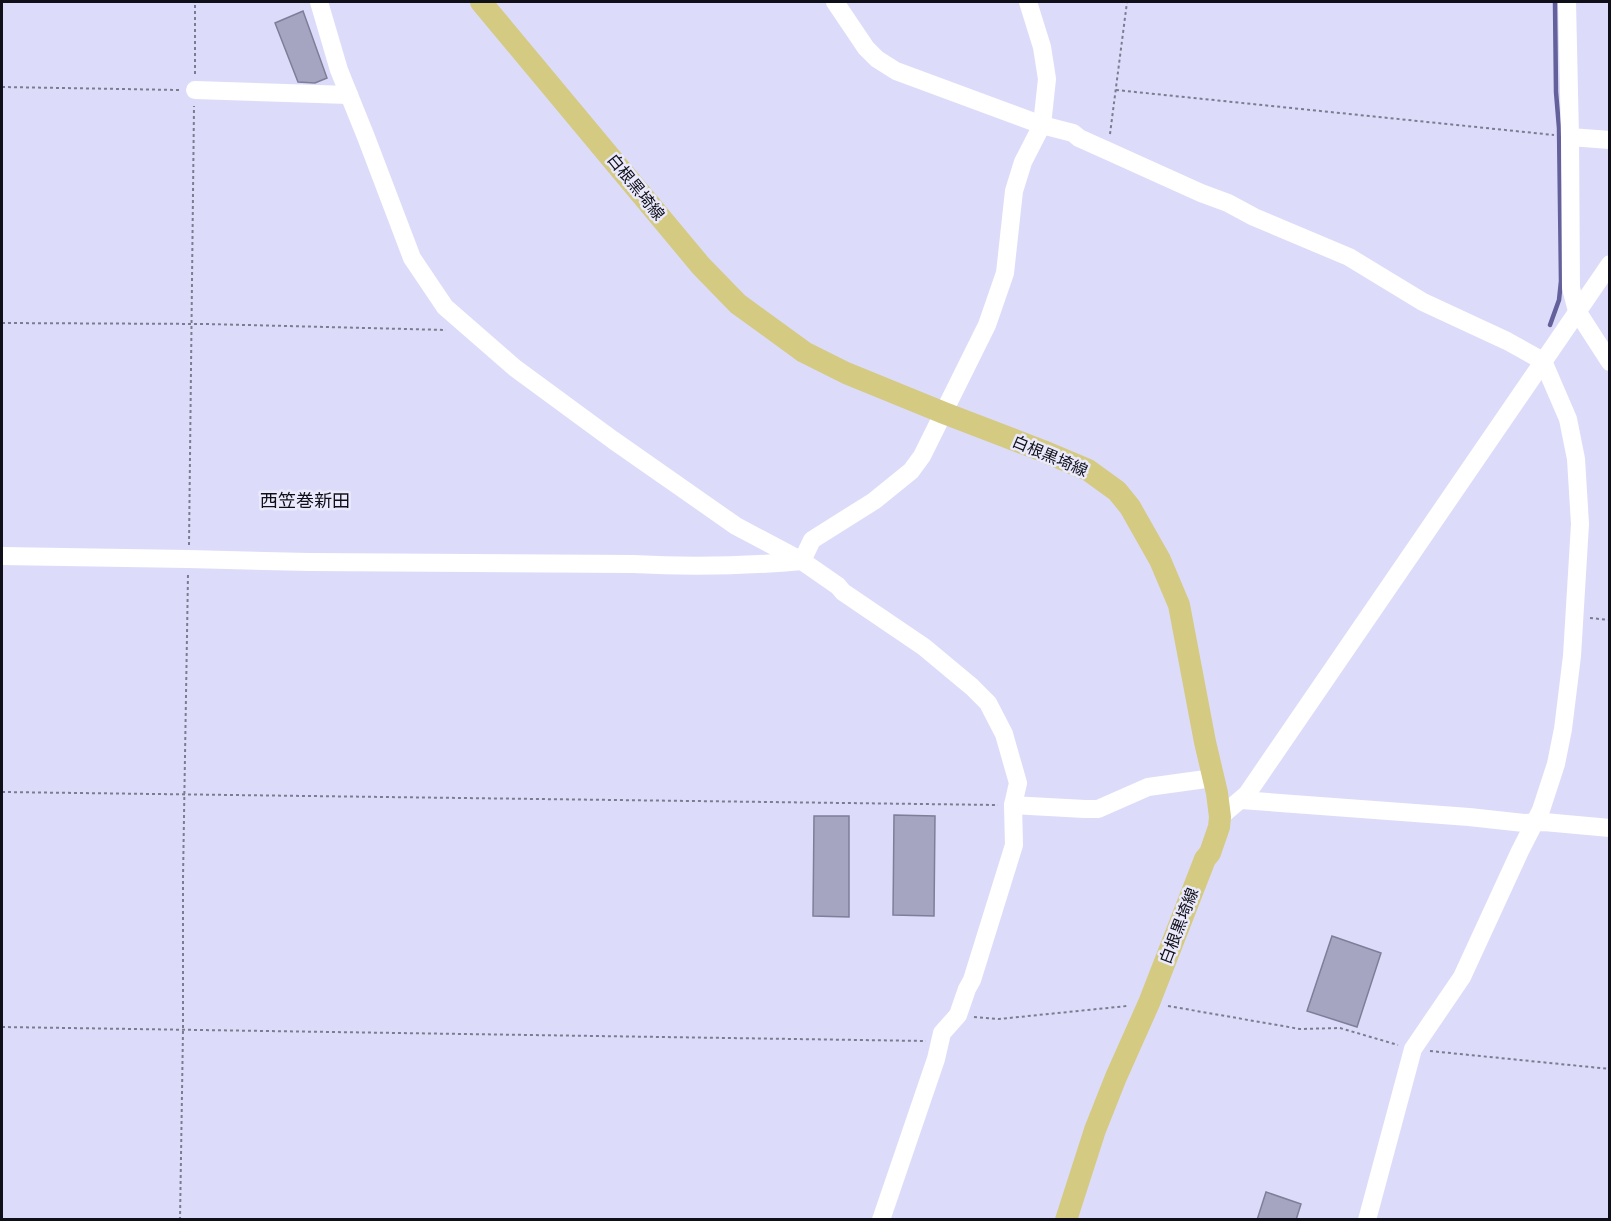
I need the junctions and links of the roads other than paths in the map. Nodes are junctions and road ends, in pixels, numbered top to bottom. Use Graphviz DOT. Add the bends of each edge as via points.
graph roads {
  1 [pos="319,2"];
  2 [pos="481,2"];
  3 [pos="835,2"];
  4 [pos="1028,2"];
  5 [pos="1567,2"];
  6 [pos="195,90"];
  7 [pos="349,96"];
  8 [pos="1042,125"];
  9 [pos="1570,137"];
  10 [pos="1610,140"];
  11 [pos="1610,264"];
  12 [pos="1577,311"];
  13 [pos="1544,361"];
  14 [pos="1610,362"];
  15 [pos="944,413"];
  16 [pos="2,556"];
  17 [pos="802,561"];
  18 [pos="1213,778"];
  19 [pos="1241,800"];
  20 [pos="1013,805"];
  21 [pos="1220,817"];
  22 [pos="1535,822"];
  23 [pos="1610,828"];
  24 [pos="881,1220"];
  25 [pos="1066,1220"];
  26 [pos="1367,1220"];
  1 -- 7 [label="street"];
  2 -- 15 [label="main road, 白根黒埼線" via="701,266 738,304 804,352"];
  3 -- 8 [label="street" via="866,48 896,71"];
  4 -- 8 [label="street" via="1047,79"];
  5 -- 9 [label="street"];
  6 -- 7 [label="street"];
  7 -- 17 [label="street" via="412,258 445,307 515,368 614,440 736,526"];
  8 -- 13 [label="street" via="1073,133 1349,257 1423,302"];
  8 -- 15 [label="street" via="1023,162 1014,191 1005,273 987,324"];
  9 -- 10 [label="street"];
  9 -- 12 [label="street" via="1570,288"];
  11 -- 12 [label="street"];
  12 -- 13 [label="street"];
  12 -- 14 [label="street"];
  13 -- 19 [label="street"];
  13 -- 22 [label="street" via="1568,419 1576,459 1580,524 1563,729 1556,764"];
  15 -- 17 [label="street" via="911,471 874,501 812,540"];
  15 -- 18 [label="main road, 白根黒埼線" via="1088,470 1117,491 1130,507 1160,560 1179,605"];
  16 -- 17 [label="street" via="669,566"];
  17 -- 20 [label="street" via="924,647 988,703 1004,734 1018,783"];
  18 -- 20 [label="street" via="1148,787 1098,808"];
  18 -- 21 [label="main road, 白根黒埼線"];
  19 -- 21 [label="street"];
  19 -- 22 [label="street"];
  20 -- 24 [label="street" via="1014,845 972,980 958,1016 942,1033"];
  21 -- 25 [label="main road, 白根黒埼線" via="1210,853 1095,1130"];
  22 -- 23 [label="street"];
  22 -- 26 [label="street" via="1462,977 1413,1049"];
}
